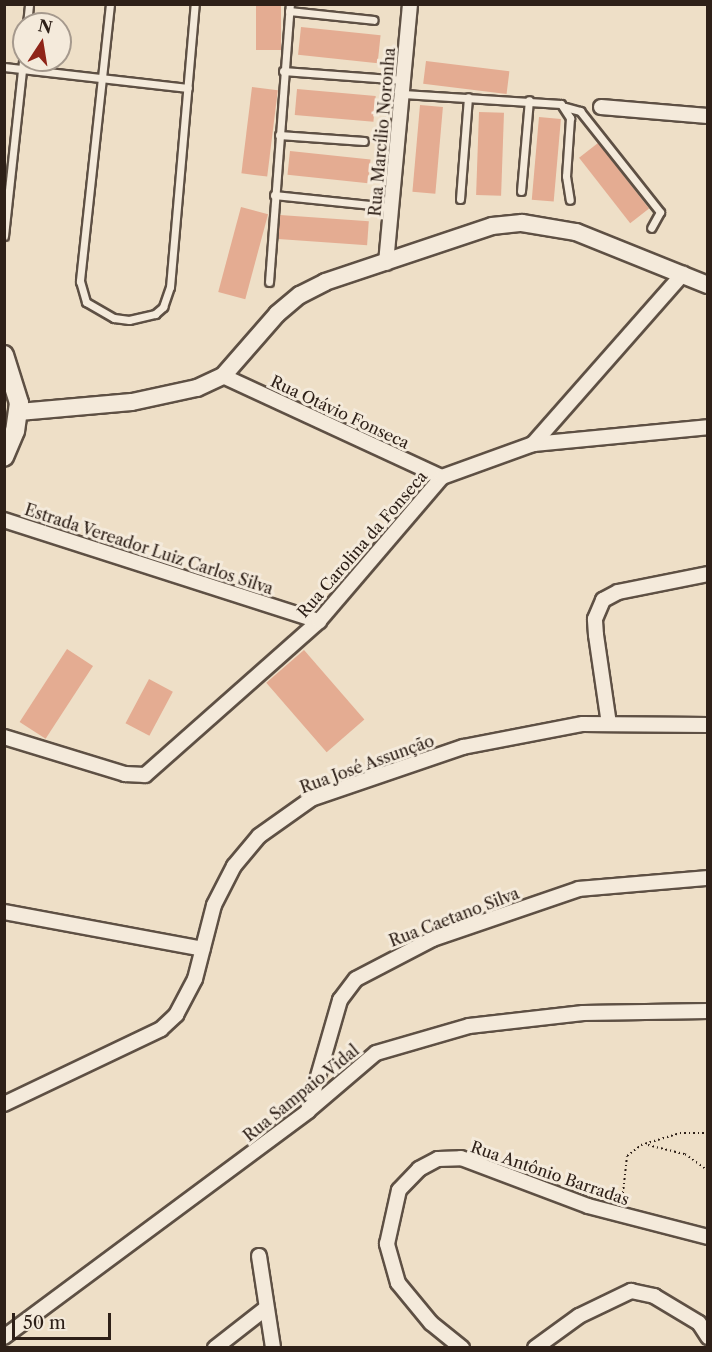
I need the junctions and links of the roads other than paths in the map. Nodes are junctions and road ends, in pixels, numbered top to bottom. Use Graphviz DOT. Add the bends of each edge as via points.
graph roads {
  1 [pos="110,4"];
  2 [pos="195,4"];
  3 [pos="410,4"];
  4 [pos="289,8"];
  5 [pos="374,20"];
  6 [pos="22,72"];
  7 [pos="49,72"];
  8 [pos="283,72"];
  9 [pos="102,78"];
  10 [pos="403,87"];
  11 [pos="188,88"];
  12 [pos="468,97"];
  13 [pos="529,100"];
  14 [pos="566,107"];
  15 [pos="601,107"];
  16 [pos="708,116"];
  17 [pos="279,135"];
  18 [pos="364,141"];
  19 [pos="521,191"];
  20 [pos="274,195"];
  21 [pos="460,200"];
  22 [pos="570,201"];
  23 [pos="391,207"];
  24 [pos="651,228"];
  25 [pos="4,236"];
  26 [pos="386,262"];
  27 [pos="683,274"];
  28 [pos="269,282"];
  29 [pos="708,285"];
  30 [pos="4,355"];
  31 [pos="223,376"];
  32 [pos="19,412"];
  33 [pos="708,427"];
  34 [pos="533,444"];
  35 [pos="4,457"];
  36 [pos="442,477"];
  37 [pos="4,520"];
  38 [pos="708,574"];
  39 [pos="319,621"];
  40 [pos="609,724"];
  41 [pos="708,725"];
  42 [pos="4,737"];
  43 [pos="708,878"];
  44 [pos="4,912"];
  45 [pos="203,949"];
  46 [pos="708,1011"];
  47 [pos="4,1104"];
  48 [pos="308,1111"];
  49 [pos="708,1237"];
  50 [pos="259,1256"];
  51 [pos="266,1308"];
  52 [pos="4,1337"];
  53 [pos="708,1338"];
  54 [pos="215,1347"];
  55 [pos="273,1347"];
  56 [pos="462,1347"];
  57 [pos="535,1347"];
  1 -- 9 [label="lane"];
  2 -- 11 [label="lane"];
  3 -- 10 [label="street, Rua Marcílio Noronha"];
  4 -- 5 [label="lane"];
  4 -- 8 [label="lane"];
  6 -- 25 [label="lane"];
  7 -- 9 [label="lane"];
  8 -- 10 [label="lane"];
  8 -- 17 [label="lane"];
  9 -- 11 [label="lane"];
  9 -- 11 [label="lane" via="80,281 86,302 114,318 129,320 155,314 167,299"];
  10 -- 12 [label="lane"];
  10 -- 23 [label="street, Rua Marcílio Noronha"];
  12 -- 13 [label="lane"];
  12 -- 21 [label="lane"];
  13 -- 14 [label="lane"];
  13 -- 19 [label="lane"];
  14 -- 22 [label="lane" via="570,118 566,176"];
  14 -- 24 [label="lane" via="580,111 660,212"];
  15 -- 16 [label="street"];
  17 -- 18 [label="lane"];
  17 -- 20 [label="lane"];
  20 -- 23 [label="lane"];
  20 -- 28 [label="lane"];
  23 -- 26 [label="street, Rua Marcílio Noronha"];
  26 -- 27 [label="street" via="492,226 522,223 576,232"];
  26 -- 31 [label="street" via="325,282 300,295"];
  27 -- 29 [label="street"];
  27 -- 34 [label="street, Rua Carolina da Fonseca"];
  30 -- 32 [label="main road" via="13,377"];
  31 -- 32 [label="street" via="197,387 141,400"];
  31 -- 36 [label="street, Rua Otávio Fonseca"];
  32 -- 35 [label="main road"];
  33 -- 34 [label="street"];
  34 -- 36 [label="street, Rua Carolina da Fonseca"];
  36 -- 39 [label="street, Rua Carolina da Fonseca"];
  37 -- 39 [label="street, Estrada Vereador Luiz Carlos Silva"];
  38 -- 40 [label="street" via="618,592 603,600 595,619"];
  39 -- 42 [label="street, Rua Carolina da Fonseca" via="145,775 125,774"];
  40 -- 41 [label="street, Rua José Assunção"];
  40 -- 45 [label="street, Rua José Assunção" via="583,724 463,747 311,800 259,836 234,866 214,904"];
  43 -- 48 [label="street, Rua Caetano Silva" via="579,889 433,939 356,978 340,1000"];
  44 -- 45 [label="street"];
  45 -- 47 [label="street, Rua José Assunção" via="186,1000 161,1029"];
  46 -- 48 [label="street, Rua Sampaio Vidal" via="583,1013 469,1026 428,1036 376,1053"];
  48 -- 52 [label="street, Rua Sampaio Vidal"];
  49 -- 56 [label="street, Rua Antônio Barradas" via="621,1217 461,1158 438,1159 419,1169 399,1190 387,1244 398,1283 431,1323"];
  50 -- 51 [label="street"];
  51 -- 54 [label="street"];
  51 -- 55 [label="street"];
  53 -- 57 [label="street" via="699,1323 654,1296 631,1291 579,1316"];
}
